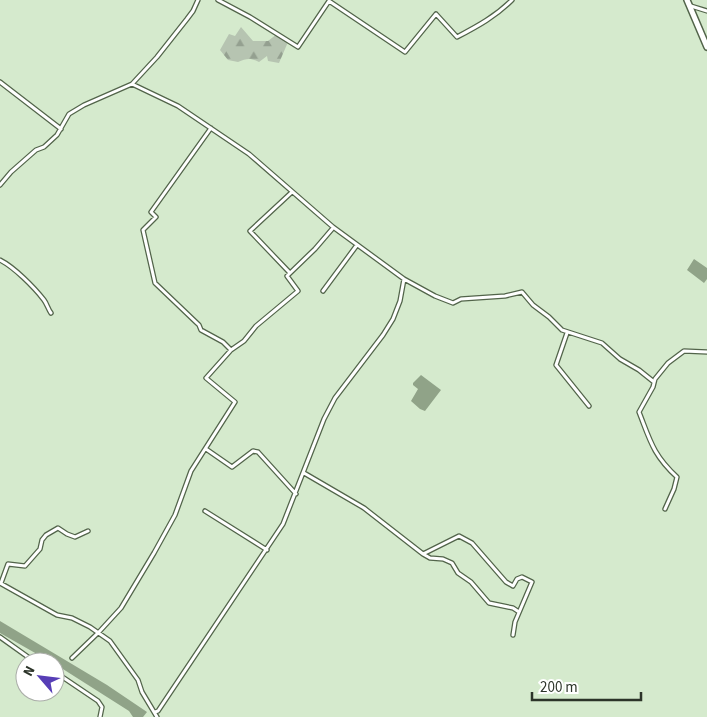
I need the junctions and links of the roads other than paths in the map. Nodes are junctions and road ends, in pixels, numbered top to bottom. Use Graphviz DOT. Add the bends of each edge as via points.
graph roads {
  1 [pos="198,0"];
  2 [pos="218,0"];
  3 [pos="512,0"];
  4 [pos="687,0"];
  5 [pos="690,6"];
  6 [pos="707,11"];
  7 [pos="707,47"];
  8 [pos="0,82"];
  9 [pos="132,84"];
  10 [pos="211,128"];
  11 [pos="61,129"];
  12 [pos="0,184"];
  13 [pos="292,192"];
  14 [pos="333,228"];
  15 [pos="357,245"];
  16 [pos="0,260"];
  17 [pos="290,273"];
  18 [pos="404,279"];
  19 [pos="323,291"];
  20 [pos="51,313"];
  21 [pos="567,333"];
  22 [pos="231,350"];
  23 [pos="707,352"];
  24 [pos="654,382"];
  25 [pos="589,406"];
  26 [pos="206,449"];
  27 [pos="304,473"];
  28 [pos="296,494"];
  29 [pos="665,509"];
  30 [pos="205,511"];
  31 [pos="88,531"];
  32 [pos="267,550"];
  33 [pos="423,554"];
  34 [pos="1,583"];
  35 [pos="519,612"];
  36 [pos="99,632"];
  37 [pos="513,635"];
  38 [pos="0,637"];
  39 [pos="21,652"];
  40 [pos="72,658"];
  41 [pos="65,679"];
  42 [pos="156,712"];
  43 [pos="100,717"];
  44 [pos="158,717"];
  1 -- 9 [label="street" via="181,27"];
  2 -- 3 [label="street" via="298,47 329,0 405,52 436,14 458,37 500,12"];
  4 -- 5 [label="highway"];
  5 -- 6 [label="street"];
  5 -- 7 [label="highway"];
  8 -- 11 [label="street"];
  9 -- 10 [label="street" via="178,106"];
  9 -- 11 [label="street" via="69,114"];
  10 -- 13 [label="street" via="249,154"];
  10 -- 22 [label="street" via="151,212 156,217 143,230 155,284 201,330"];
  11 -- 12 [label="street"];
  13 -- 14 [label="street"];
  13 -- 17 [label="street" via="250,231"];
  14 -- 15 [label="street"];
  14 -- 17 [label="street"];
  15 -- 18 [label="street"];
  15 -- 19 [label="street"];
  16 -- 20 [label="street" via="28,283 45,301"];
  17 -- 22 [label="street" via="287,276 298,292"];
  18 -- 21 [label="street" via="453,303 461,299 522,292"];
  18 -- 27 [label="street" via="393,319 335,398"];
  21 -- 24 [label="street" via="602,343"];
  21 -- 25 [label="street" via="556,365"];
  22 -- 26 [label="street" via="206,378 235,402"];
  23 -- 24 [label="street" via="684,351"];
  24 -- 29 [label="street" via="639,412 652,447 677,477"];
  26 -- 28 [label="street" via="232,467 253,451 258,452"];
  26 -- 36 [label="street" via="191,471 174,515 154,553 121,608"];
  27 -- 28 [label="street"];
  27 -- 33 [label="street" via="364,508"];
  28 -- 32 [label="street"];
  30 -- 32 [label="street"];
  31 -- 34 [label="street" via="75,537 58,528 46,534 40,549 26,566 8,564"];
  32 -- 42 [label="street"];
  33 -- 35 [label="street" via="452,563 489,603"];
  33 -- 35 [label="street" via="459,536 472,543 506,582 513,586 516,579 522,577 532,582"];
  34 -- 36 [label="street" via="57,615 72,618"];
  35 -- 37 [label="street"];
  36 -- 40 [label="street"];
  36 -- 42 [label="street" via="110,641 134,674"];
  38 -- 39 [label="street"];
  41 -- 43 [label="street" via="98,701 102,709"];
  42 -- 44 [label="street"];
}
